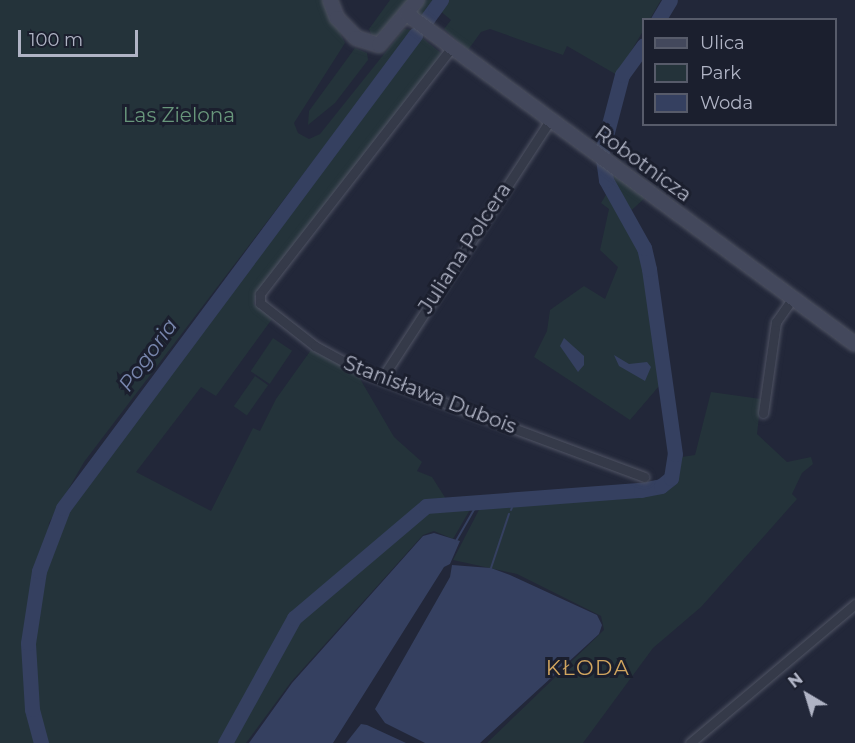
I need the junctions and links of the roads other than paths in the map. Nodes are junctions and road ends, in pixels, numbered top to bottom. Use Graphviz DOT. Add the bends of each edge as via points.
graph roads {
  1 [pos="330,0"];
  2 [pos="417,0"];
  3 [pos="407,14"];
  4 [pos="452,47"];
  5 [pos="550,120"];
  6 [pos="793,298"];
  7 [pos="855,344"];
  8 [pos="381,378"];
  9 [pos="763,413"];
  10 [pos="644,477"];
  11 [pos="855,604"];
  12 [pos="690,743"];
  1 -- 3 [label="street" via="343,26 372,45 385,43"];
  2 -- 3 [label="street"];
  3 -- 4 [label="street, Robotnicza"];
  4 -- 5 [label="street, Robotnicza"];
  4 -- 8 [label="street, Stanisława Dubois" via="259,297 262,305 315,346"];
  5 -- 6 [label="street, Robotnicza"];
  5 -- 8 [label="street, Juliana Polcera"];
  6 -- 7 [label="street, Robotnicza"];
  6 -- 9 [label="street" via="776,322"];
  8 -- 10 [label="street, Stanisława Dubois"];
  11 -- 12 [label="street"];
}
